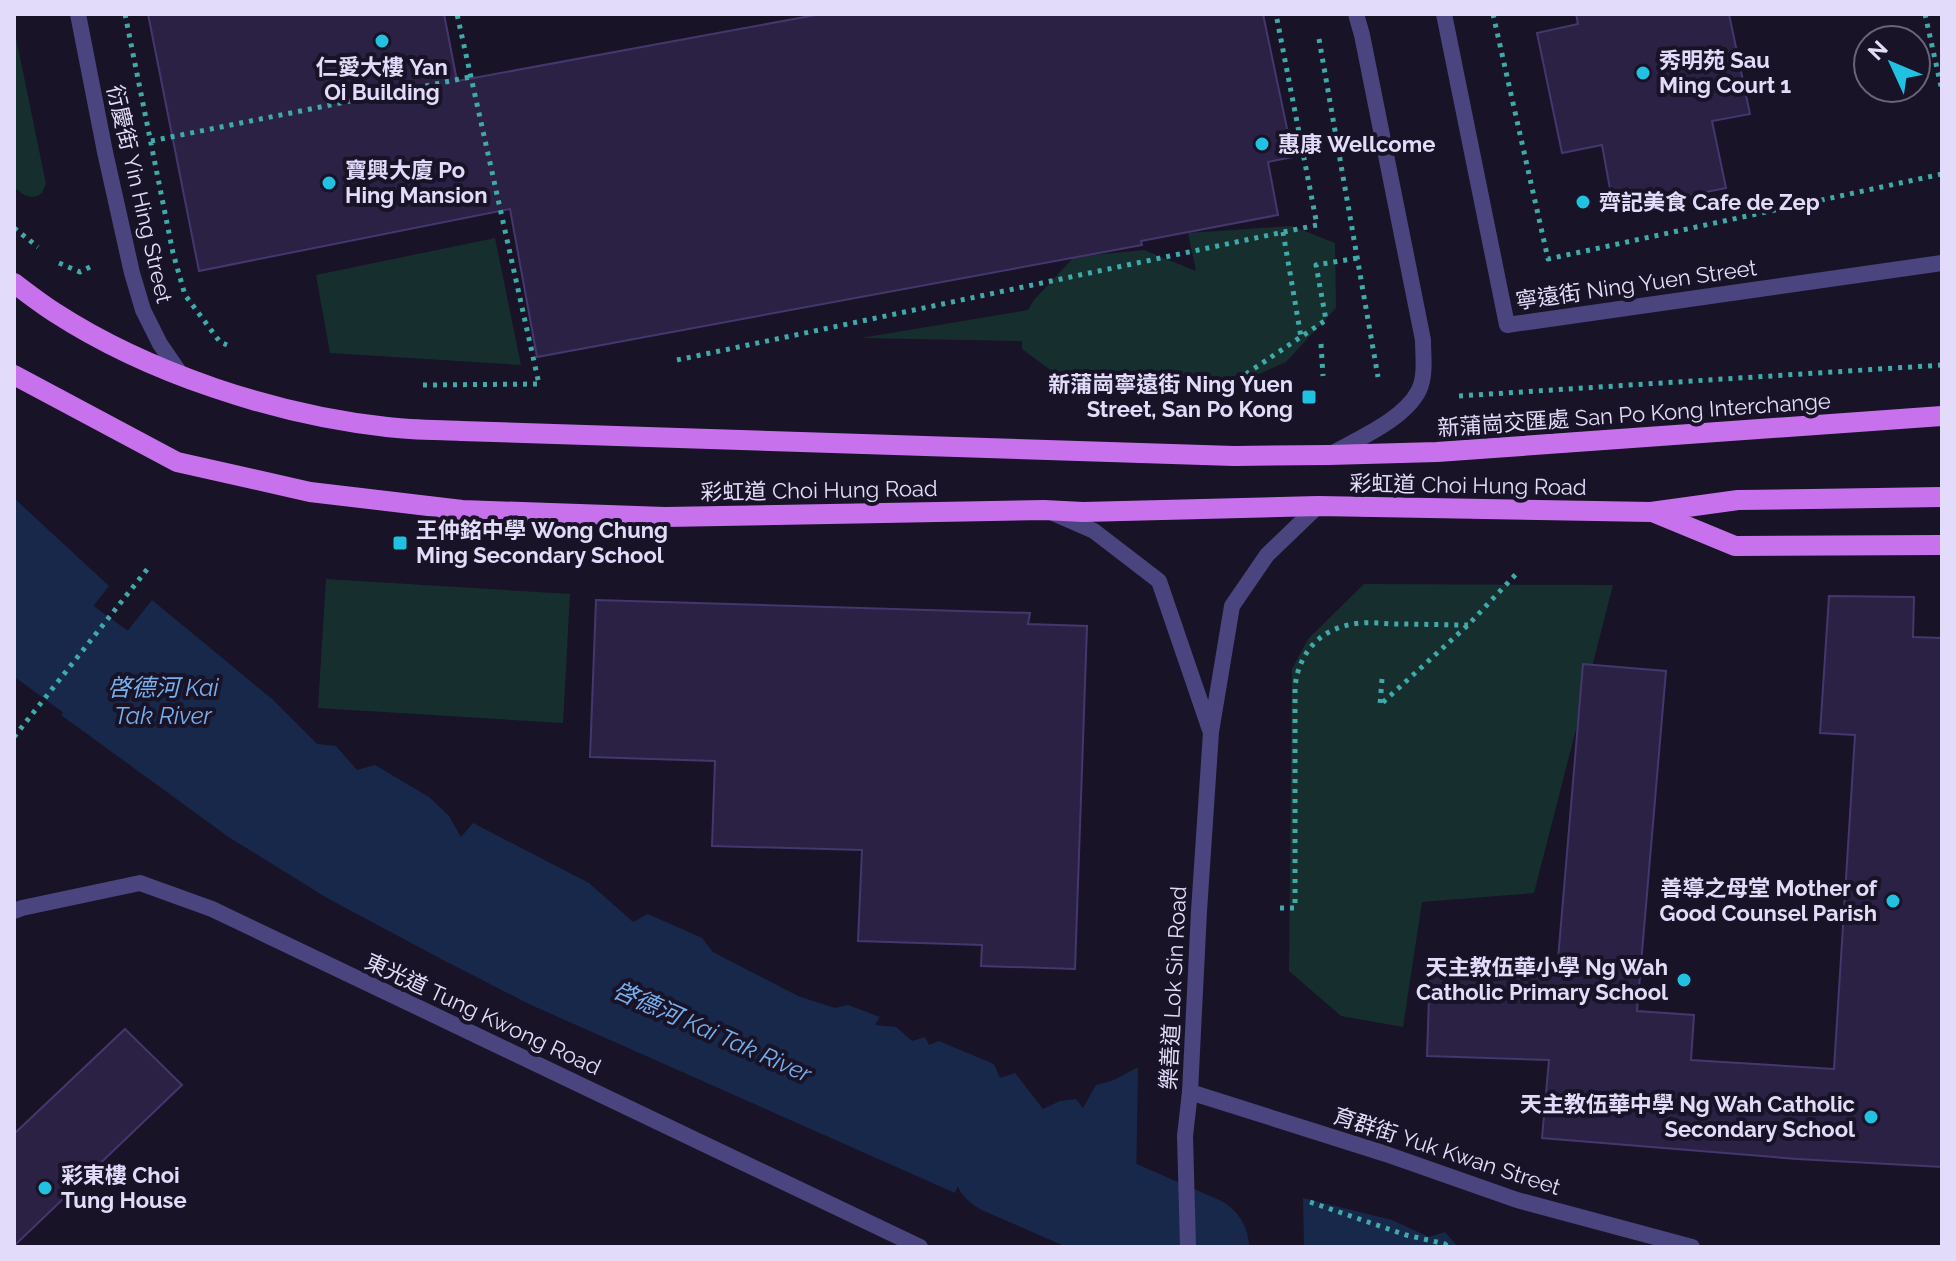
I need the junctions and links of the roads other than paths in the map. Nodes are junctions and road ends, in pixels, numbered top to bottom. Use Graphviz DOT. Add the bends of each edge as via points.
graph roads {
  1 [pos="78,14"];
  2 [pos="1356,14"];
  3 [pos="1444,14"];
  4 [pos="1942,263"];
  5 [pos="14,283"];
  6 [pos="14,375"];
  7 [pos="182,376"];
  8 [pos="1942,416"];
  9 [pos="1329,455"];
  10 [pos="1942,497"];
  11 [pos="1318,506"];
  12 [pos="1044,510"];
  13 [pos="1651,512"];
  14 [pos="1942,545"];
  15 [pos="1211,732"];
  16 [pos="14,911"];
  17 [pos="1190,1092"];
  18 [pos="920,1247"];
  19 [pos="1188,1247"];
  20 [pos="1692,1247"];
  1 -- 7 [label="street, 衍慶街 Yin Hing Street" via="132,273 143,310"];
  2 -- 9 [label="street" via="1423,340 1424,372 1409,404"];
  3 -- 4 [label="street, 寧遠街 Ning Yuen Street" via="1507,325"];
  5 -- 7 [label="main road, 彩虹道 Choi Hung Road" via="55,313"];
  6 -- 12 [label="main road, 彩虹道 Choi Hung Road" via="177,462 310,492 462,510 665,517"];
  7 -- 9 [label="main road, 彩虹道 Choi Hung Road" via="317,416 388,427"];
  8 -- 9 [label="main road, 新蒲崗交匯處 San Po Kong Interchange"];
  10 -- 13 [label="main road" via="1738,500"];
  11 -- 12 [label="main road, 彩虹道 Choi Hung Road"];
  11 -- 13 [label="main road, 彩虹道 Choi Hung Road"];
  11 -- 15 [label="street, 樂善道 Lok Sin Road" via="1267,555 1232,606"];
  12 -- 15 [label="street, 樂善道 Lok Sin Road" via="1094,531 1159,581"];
  13 -- 14 [label="main road" via="1735,546"];
  15 -- 17 [label="street, 樂善道 Lok Sin Road"];
  16 -- 18 [label="street, 東光道 Tung Kwong Road" via="140,883 212,909"];
  17 -- 19 [label="street, 樂善道 Lok Sin Road" via="1185,1136"];
  17 -- 20 [label="street, 育群街 Yuk Kwan Street" via="1517,1200"];
}
